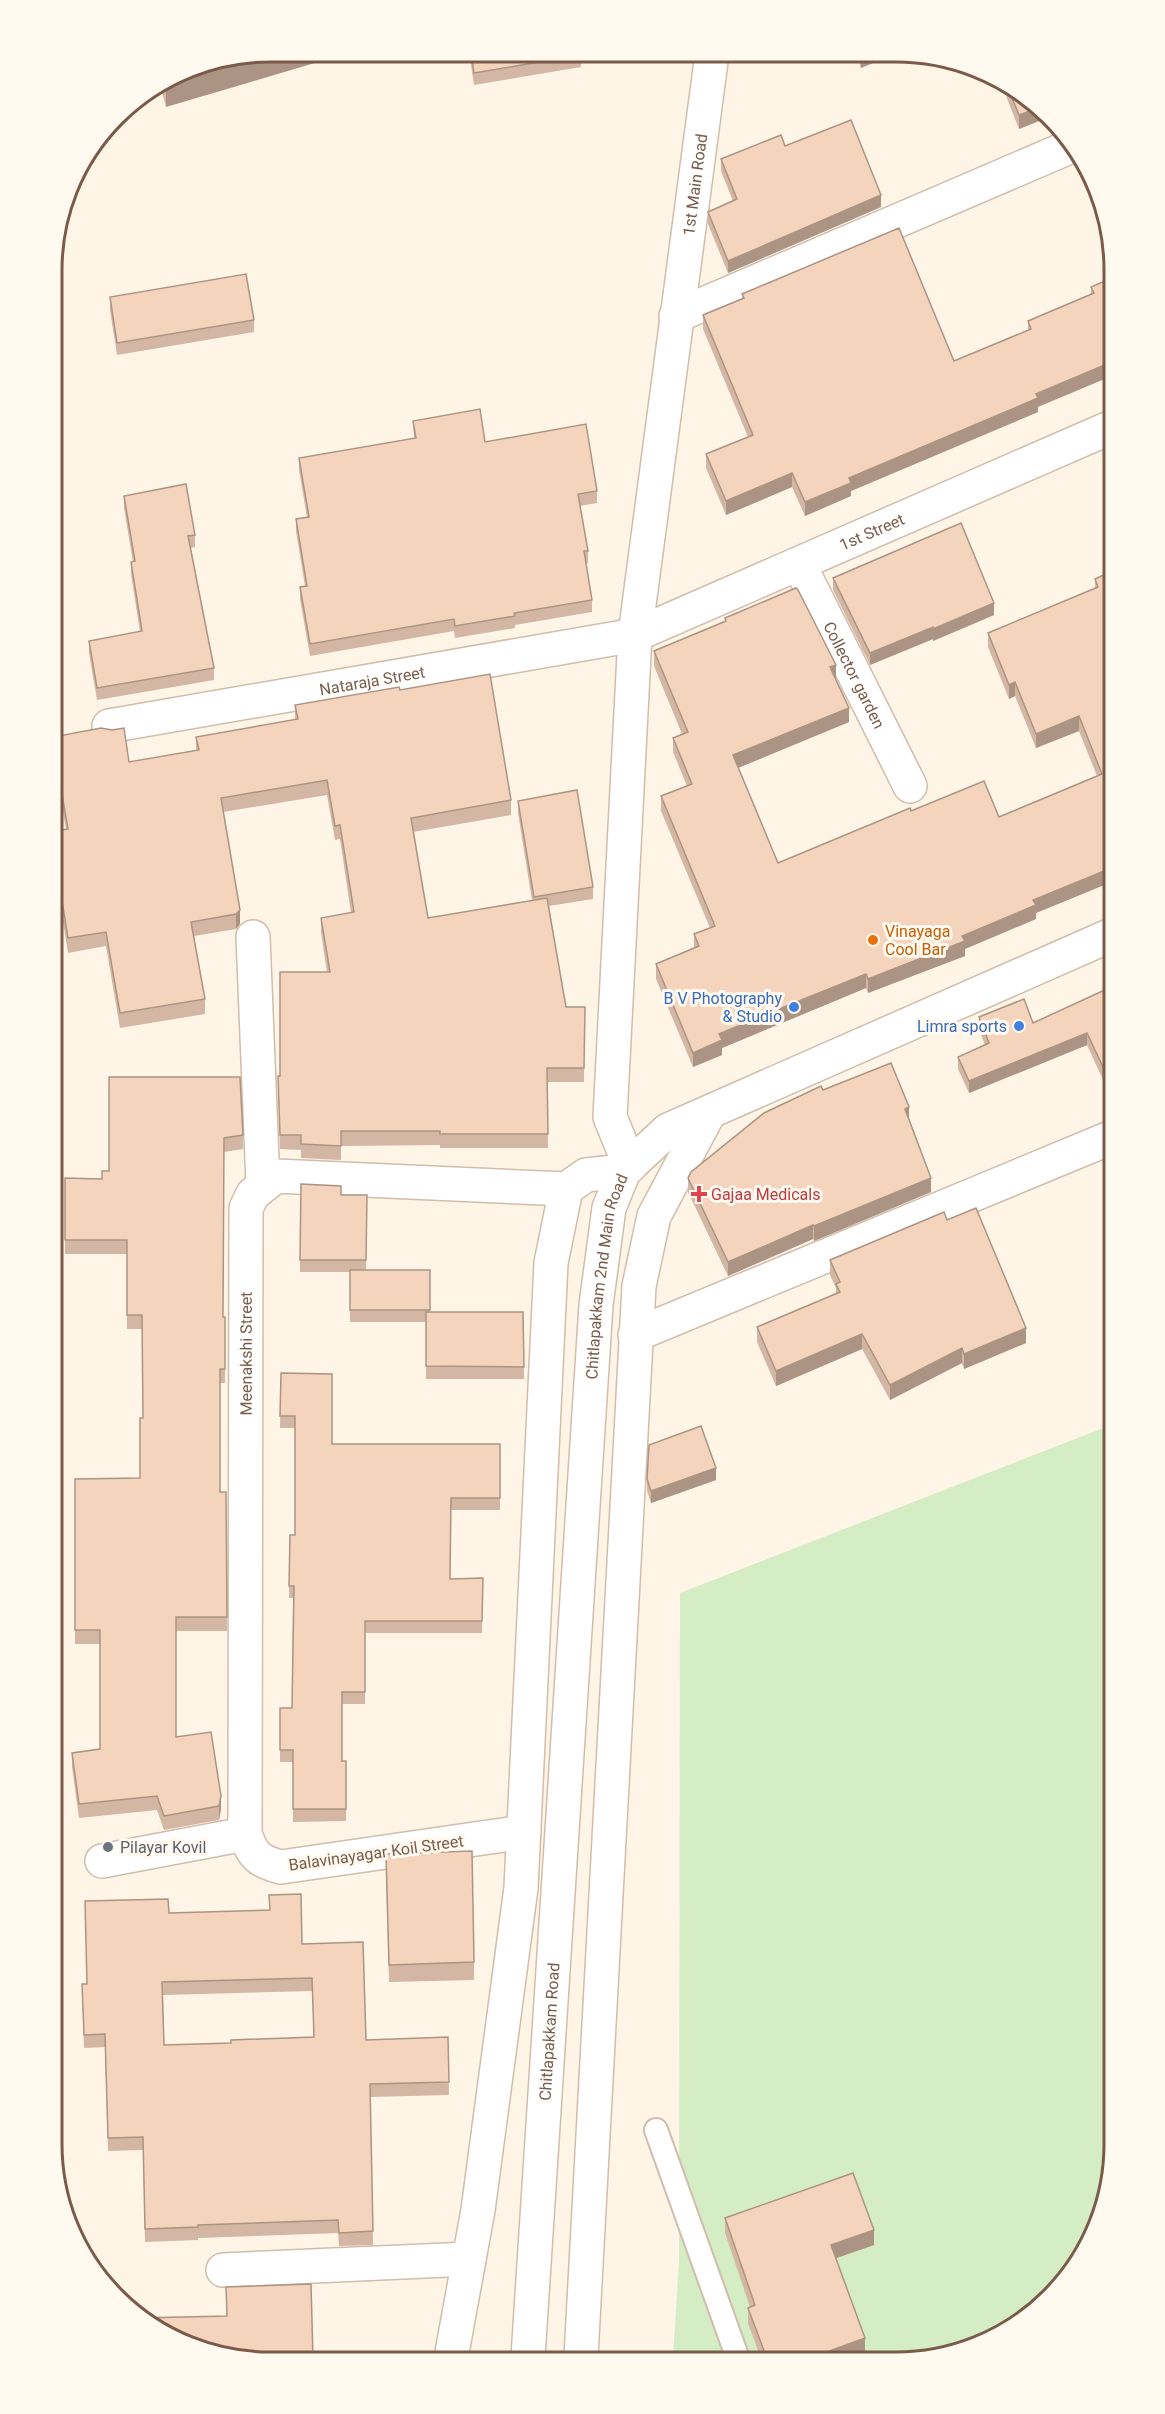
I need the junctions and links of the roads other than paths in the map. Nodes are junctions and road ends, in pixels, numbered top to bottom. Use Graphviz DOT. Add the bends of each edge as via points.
graph roads {
  1 [pos="711,62"];
  2 [pos="1064,149"];
  3 [pos="676,316"];
  4 [pos="1104,430"];
  5 [pos="799,564"];
  6 [pos="635,635"];
  7 [pos="109,726"];
  8 [pos="910,786"];
  9 [pos="253,937"];
  10 [pos="1104,938"];
  11 [pos="709,1113"];
  12 [pos="1104,1141"];
  13 [pos="627,1168"];
  14 [pos="263,1184"];
  15 [pos="566,1189"];
  16 [pos="635,1335"];
  17 [pos="571,1707"];
  18 [pos="524,1832"];
  19 [pos="245,1834"];
  20 [pos="102,1861"];
  21 [pos="656,2130"];
  22 [pos="469,2259"];
  23 [pos="223,2270"];
  24 [pos="452,2352"];
  25 [pos="528,2352"];
  26 [pos="581,2352"];
  27 [pos="735,2352"];
  1 -- 3 [label="street, 1st Main Road"];
  2 -- 3 [label="street"];
  3 -- 6 [label="street, 1st Main Road"];
  4 -- 5 [label="street, 1st Street"];
  5 -- 6 [label="street, 1st Street"];
  5 -- 8 [label="street, Collector garden"];
  6 -- 7 [label="street, Nataraja Street"];
  6 -- 13 [label="street, 1st Main Road" via="610,1117"];
  9 -- 14 [label="street"];
  10 -- 11 [label="street, Chitlapakkam 2nd Main Road"];
  11 -- 13 [label="street, Chitlapakkam 2nd Main Road" via="668,1130"];
  11 -- 16 [label="street" via="654,1216 639,1286"];
  12 -- 16 [label="street"];
  13 -- 15 [label="street" via="586,1175"];
  13 -- 17 [label="street, Chitlapakkam 2nd Main Road" via="609,1208 596,1305"];
  14 -- 15 [label="street" via="276,1176"];
  14 -- 19 [label="street, Meenakshi Street" via="246,1208"];
  15 -- 18 [label="street" via="551,1263"];
  16 -- 26 [label="street"];
  17 -- 25 [label="street, Chitlapakkam Road"];
  18 -- 19 [label="street, Balavinayagar Koil Street" via="281,1867 263,1862 251,1852"];
  18 -- 22 [label="street" via="521,1888"];
  19 -- 20 [label="street"];
  21 -- 27 [label="lane"];
  22 -- 23 [label="street"];
  22 -- 24 [label="street"];
}
